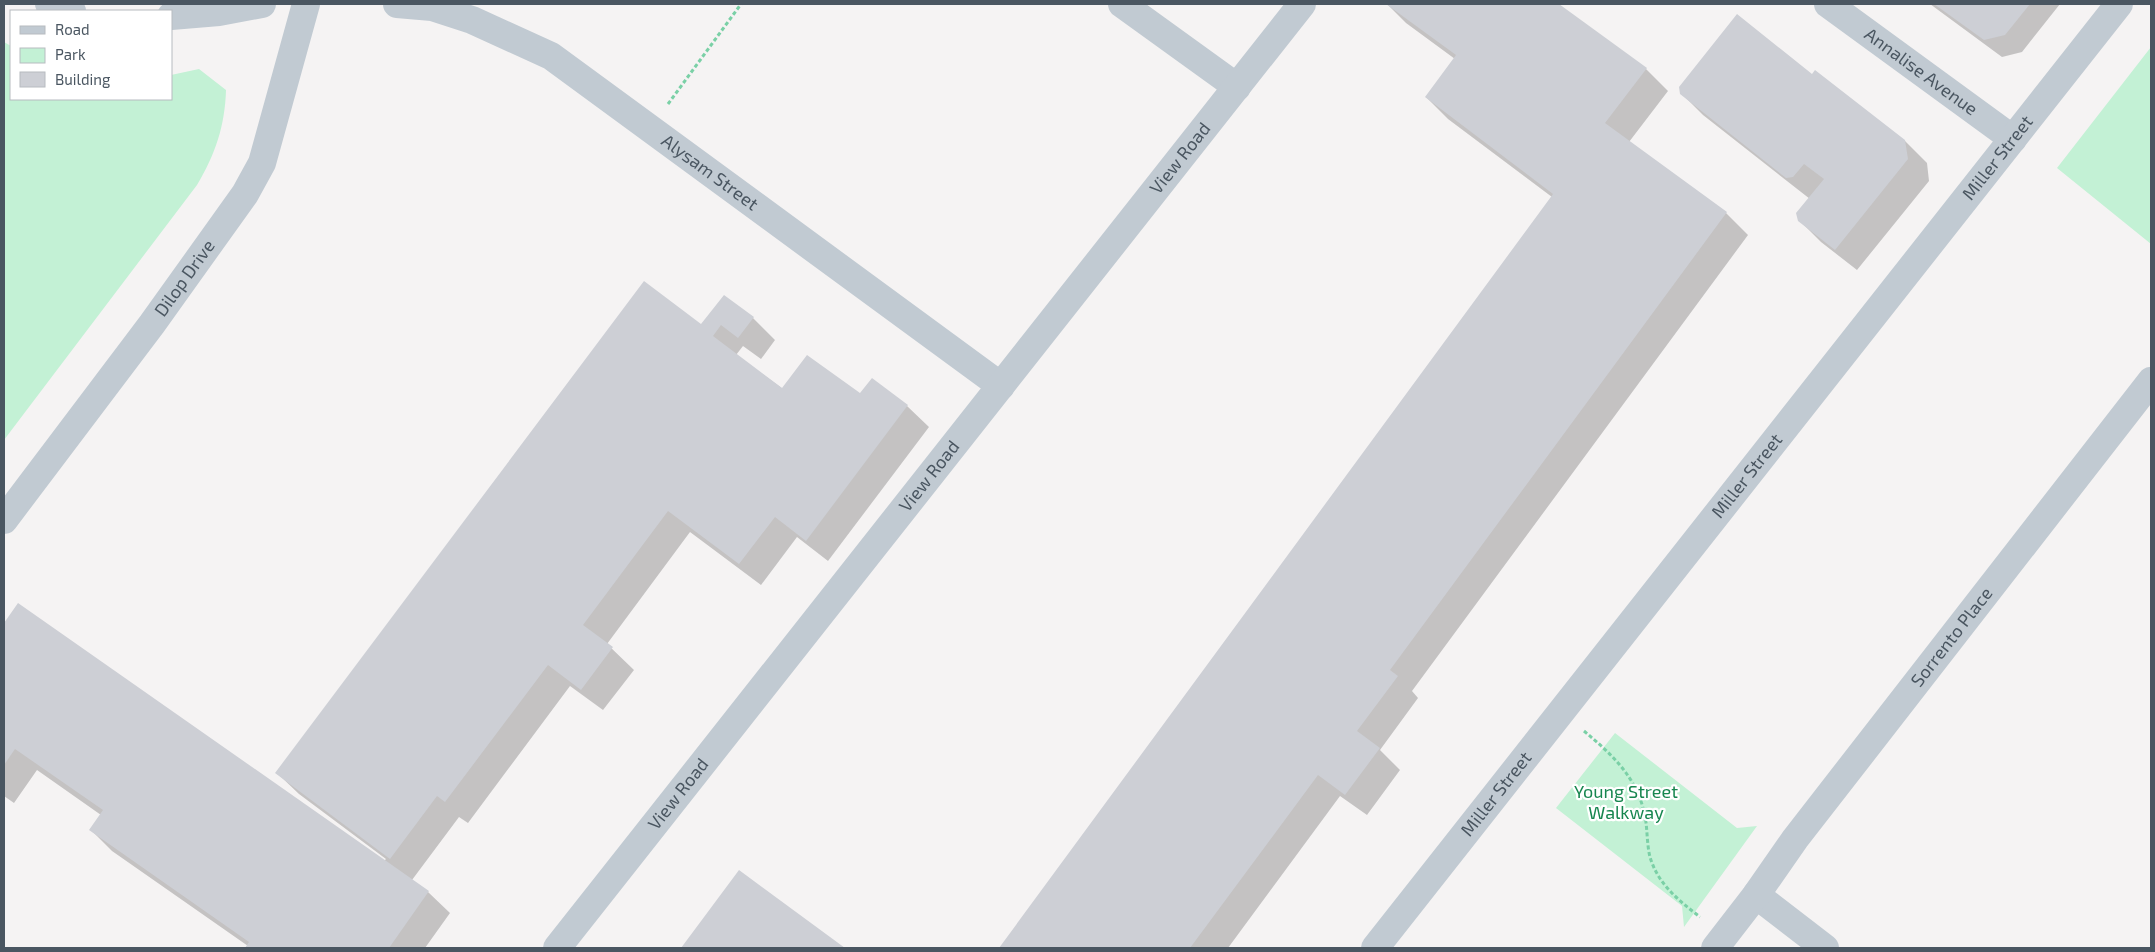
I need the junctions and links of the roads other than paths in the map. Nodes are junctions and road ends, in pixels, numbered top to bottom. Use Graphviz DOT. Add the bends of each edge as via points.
graph roads {
  1 [pos="49,4"];
  2 [pos="262,4"];
  3 [pos="306,4"];
  4 [pos="397,4"];
  5 [pos="1122,4"];
  6 [pos="1302,4"];
  7 [pos="1828,4"];
  8 [pos="2119,4"];
  9 [pos="69,10"];
  10 [pos="172,16"];
  11 [pos="1236,86"];
  12 [pos="2013,139"];
  13 [pos="2151,381"];
  14 [pos="1001,386"];
  15 [pos="4,520"];
  16 [pos="1756,895"];
  17 [pos="1720,942"];
  18 [pos="557,948"];
  19 [pos="1375,948"];
  20 [pos="1825,948"];
  1 -- 9 [label="street"];
  2 -- 10 [label="street"];
  3 -- 15 [label="street, Dilop Drive" via="262,163 245,194"];
  4 -- 14 [label="street, Alysam Street" via="432,7 472,20 551,56"];
  5 -- 11 [label="street"];
  6 -- 11 [label="street, View Road"];
  7 -- 12 [label="street, Annalise Avenue"];
  8 -- 12 [label="street, Miller Street"];
  11 -- 14 [label="street, View Road"];
  12 -- 19 [label="street, Miller Street"];
  13 -- 16 [label="street, Sorrento Place" via="1795,839"];
  14 -- 18 [label="street, View Road"];
  16 -- 17 [label="street, Sorrento Place"];
  16 -- 20 [label="street"];
}
